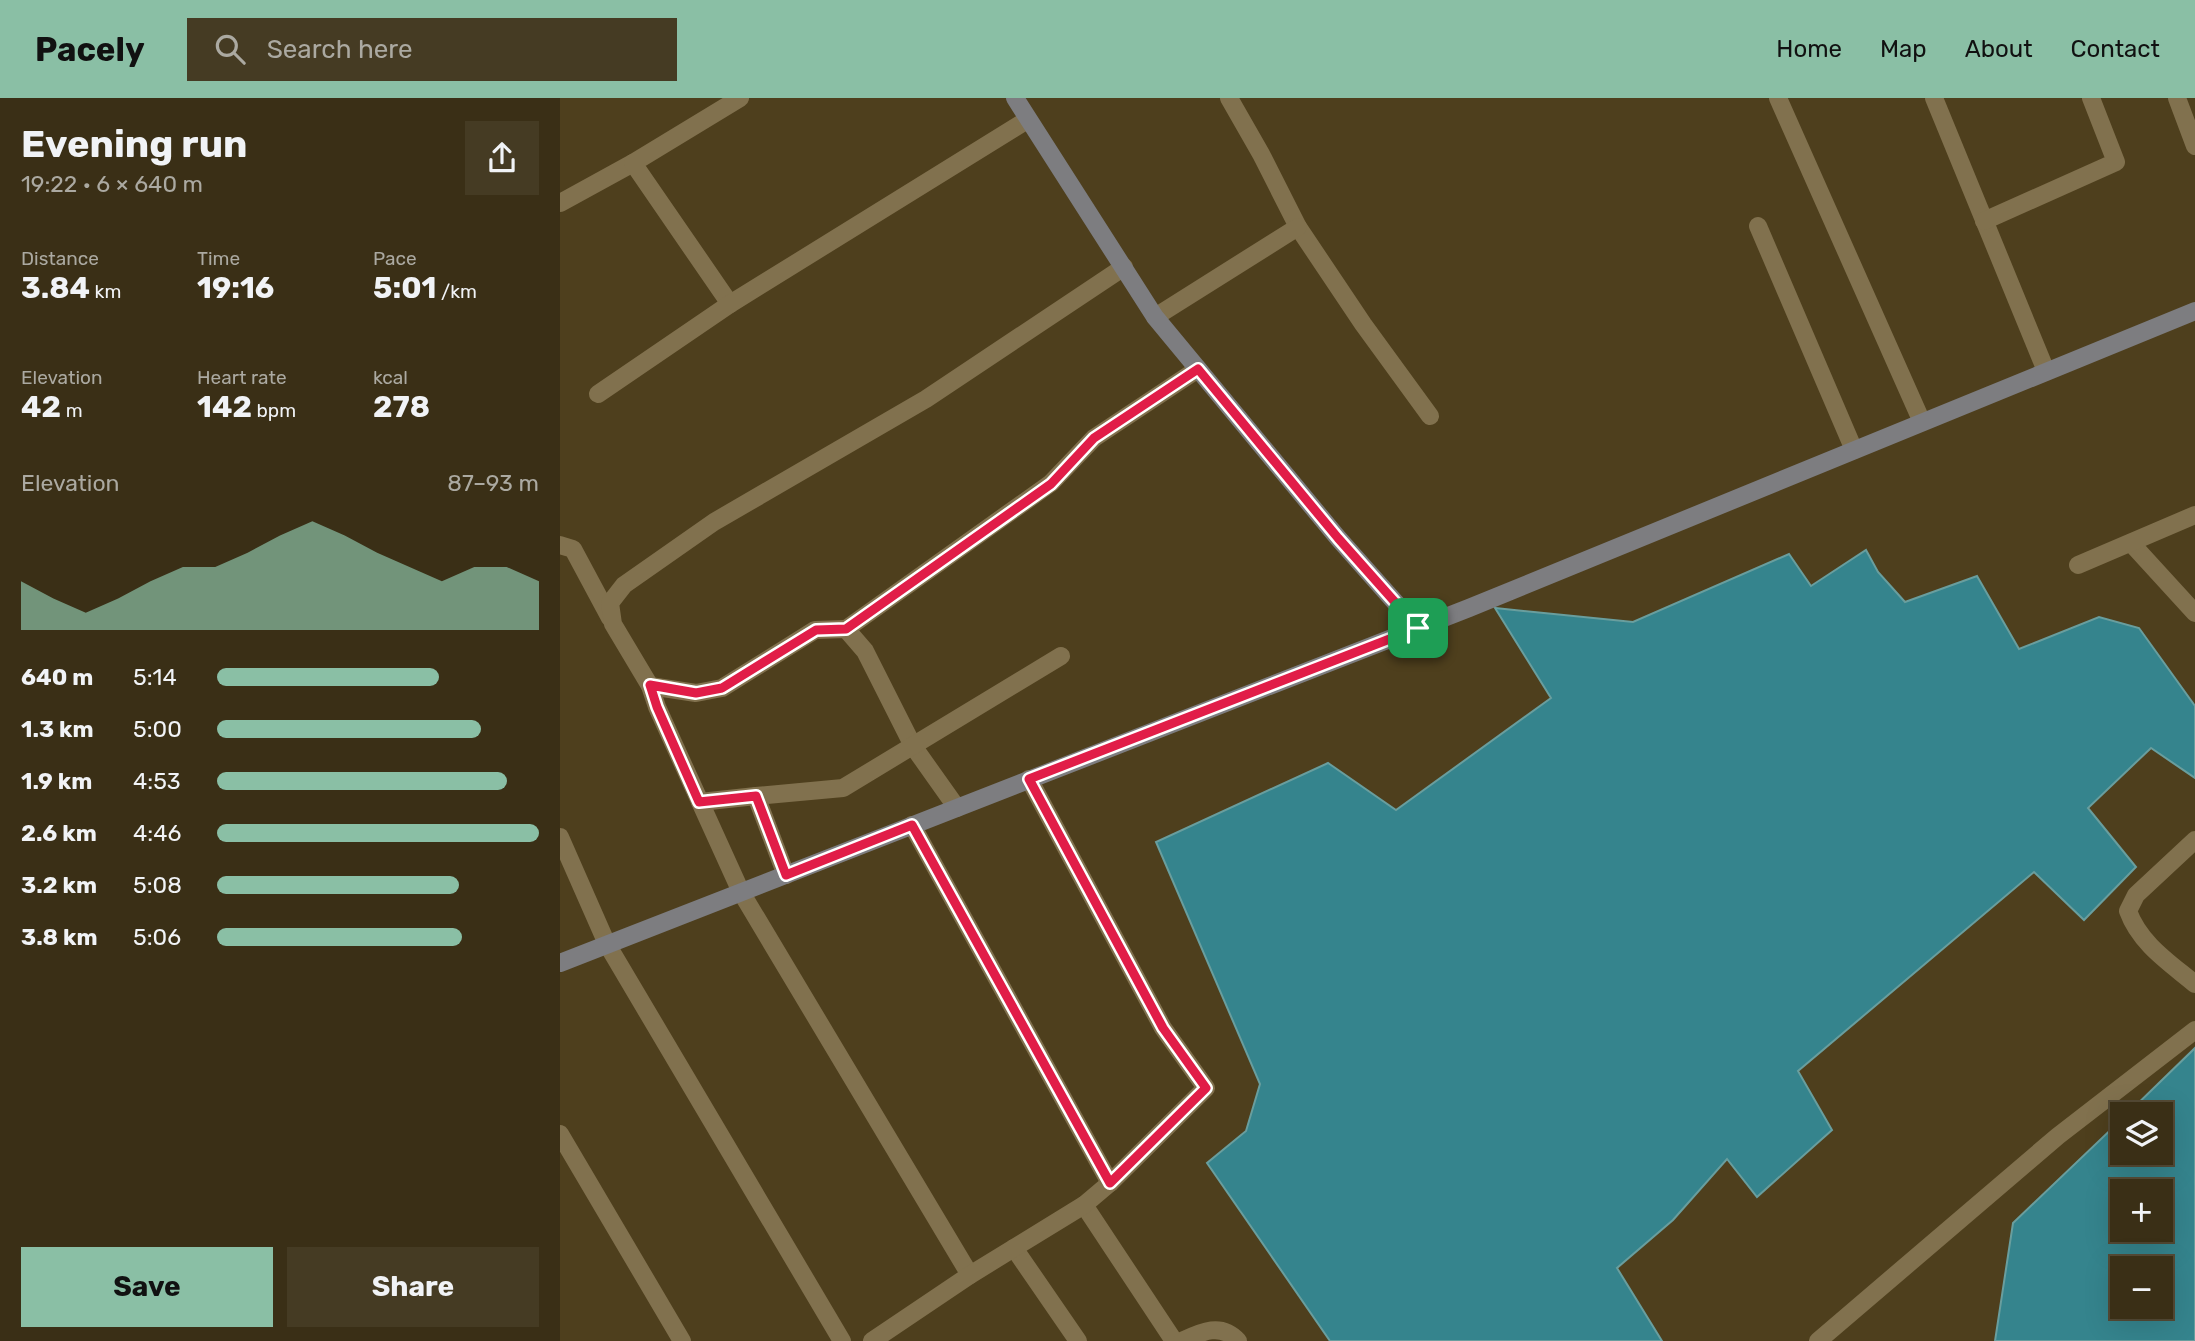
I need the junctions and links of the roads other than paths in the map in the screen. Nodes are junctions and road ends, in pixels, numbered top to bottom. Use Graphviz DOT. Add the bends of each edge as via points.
graph roads {
  1 [pos="740,98"];
  2 [pos="1015,98"];
  3 [pos="1229,98"];
  4 [pos="1778,98"];
  5 [pos="1934,98"];
  6 [pos="2091,98"];
  7 [pos="2177,98"];
  8 [pos="1027,120"];
  9 [pos="2195,146"];
  10 [pos="633,163"];
  11 [pos="560,203"];
  12 [pos="1984,221"];
  13 [pos="1758,226"];
  14 [pos="1298,227"];
  15 [pos="1124,267"];
  16 [pos="730,304"];
  17 [pos="2195,310"];
  18 [pos="1155,317"];
  19 [pos="1198,369"];
  20 [pos="2046,371"];
  21 [pos="598,394"];
  22 [pos="1430,416"];
  23 [pos="1922,422"];
  24 [pos="1854,450"];
  25 [pos="2195,515"];
  26 [pos="2131,543"];
  27 [pos="560,545"];
  28 [pos="2078,565"];
  29 [pos="2195,614"];
  30 [pos="613,624"];
  31 [pos="1418,628"];
  32 [pos="846,629"];
  33 [pos="1061,656"];
  34 [pos="650,685"];
  35 [pos="913,746"];
  36 [pos="1029,779"];
  37 [pos="756,796"];
  38 [pos="699,802"];
  39 [pos="957,808"];
  40 [pos="912,825"];
  41 [pos="560,837"];
  42 [pos="2195,840"];
  43 [pos="786,875"];
  44 [pos="741,892"];
  45 [pos="607,944"];
  46 [pos="560,962"];
  47 [pos="2195,984"];
  48 [pos="2195,1030"];
  49 [pos="560,1134"];
  50 [pos="1110,1183"];
  51 [pos="1084,1205"];
  52 [pos="1014,1248"];
  53 [pos="970,1275"];
  54 [pos="682,1341"];
  55 [pos="842,1341"];
  56 [pos="872,1341"];
  57 [pos="1077,1341"];
  58 [pos="1174,1341"];
  59 [pos="1182,1341"];
  60 [pos="1238,1341"];
  61 [pos="1818,1341"];
  1 -- 10 [label="street"];
  2 -- 8 [label="street"];
  3 -- 14 [label="street"];
  4 -- 23 [label="street"];
  5 -- 12 [label="street"];
  6 -- 12 [label="street" via="2116,162"];
  7 -- 9 [label="street"];
  8 -- 15 [label="street"];
  8 -- 16 [label="street"];
  10 -- 11 [label="street"];
  10 -- 16 [label="street"];
  12 -- 20 [label="street"];
  13 -- 24 [label="street"];
  14 -- 18 [label="street"];
  14 -- 22 [label="street"];
  15 -- 18 [label="street"];
  15 -- 30 [label="street" via="926,398 714,522 624,585 610,603"];
  16 -- 21 [label="street"];
  17 -- 20 [label="street"];
  18 -- 19 [label="street"];
  19 -- 31 [label="street"];
  19 -- 32 [label="street" via="1094,438 1051,484"];
  20 -- 23 [label="street"];
  23 -- 24 [label="street"];
  24 -- 31 [label="street"];
  25 -- 26 [label="street"];
  26 -- 28 [label="street"];
  26 -- 29 [label="street"];
  27 -- 30 [label="street" via="573,549"];
  30 -- 34 [label="street"];
  31 -- 36 [label="street"];
  32 -- 34 [label="street" via="816,630 722,688 696,693"];
  32 -- 35 [label="street" via="865,651"];
  33 -- 35 [label="street"];
  34 -- 38 [label="street"];
  35 -- 37 [label="street" via="843,788"];
  35 -- 39 [label="street"];
  36 -- 39 [label="street"];
  36 -- 50 [label="street" via="1163,1028 1206,1088"];
  37 -- 38 [label="street"];
  37 -- 43 [label="street"];
  38 -- 44 [label="street"];
  39 -- 40 [label="street"];
  40 -- 43 [label="street"];
  40 -- 50 [label="street"];
  41 -- 45 [label="street"];
  42 -- 47 [label="street" via="2136,895 2128,911 2133,926 2152,948"];
  43 -- 44 [label="street"];
  44 -- 45 [label="street"];
  44 -- 53 [label="street"];
  45 -- 46 [label="street"];
  45 -- 55 [label="street"];
  48 -- 61 [label="street" via="2058,1136"];
  49 -- 54 [label="street"];
  50 -- 51 [label="street"];
  51 -- 52 [label="street"];
  51 -- 58 [label="street"];
  52 -- 53 [label="street"];
  52 -- 57 [label="street"];
  53 -- 56 [label="street"];
  59 -- 60 [label="street" via="1218,1329"];
}
